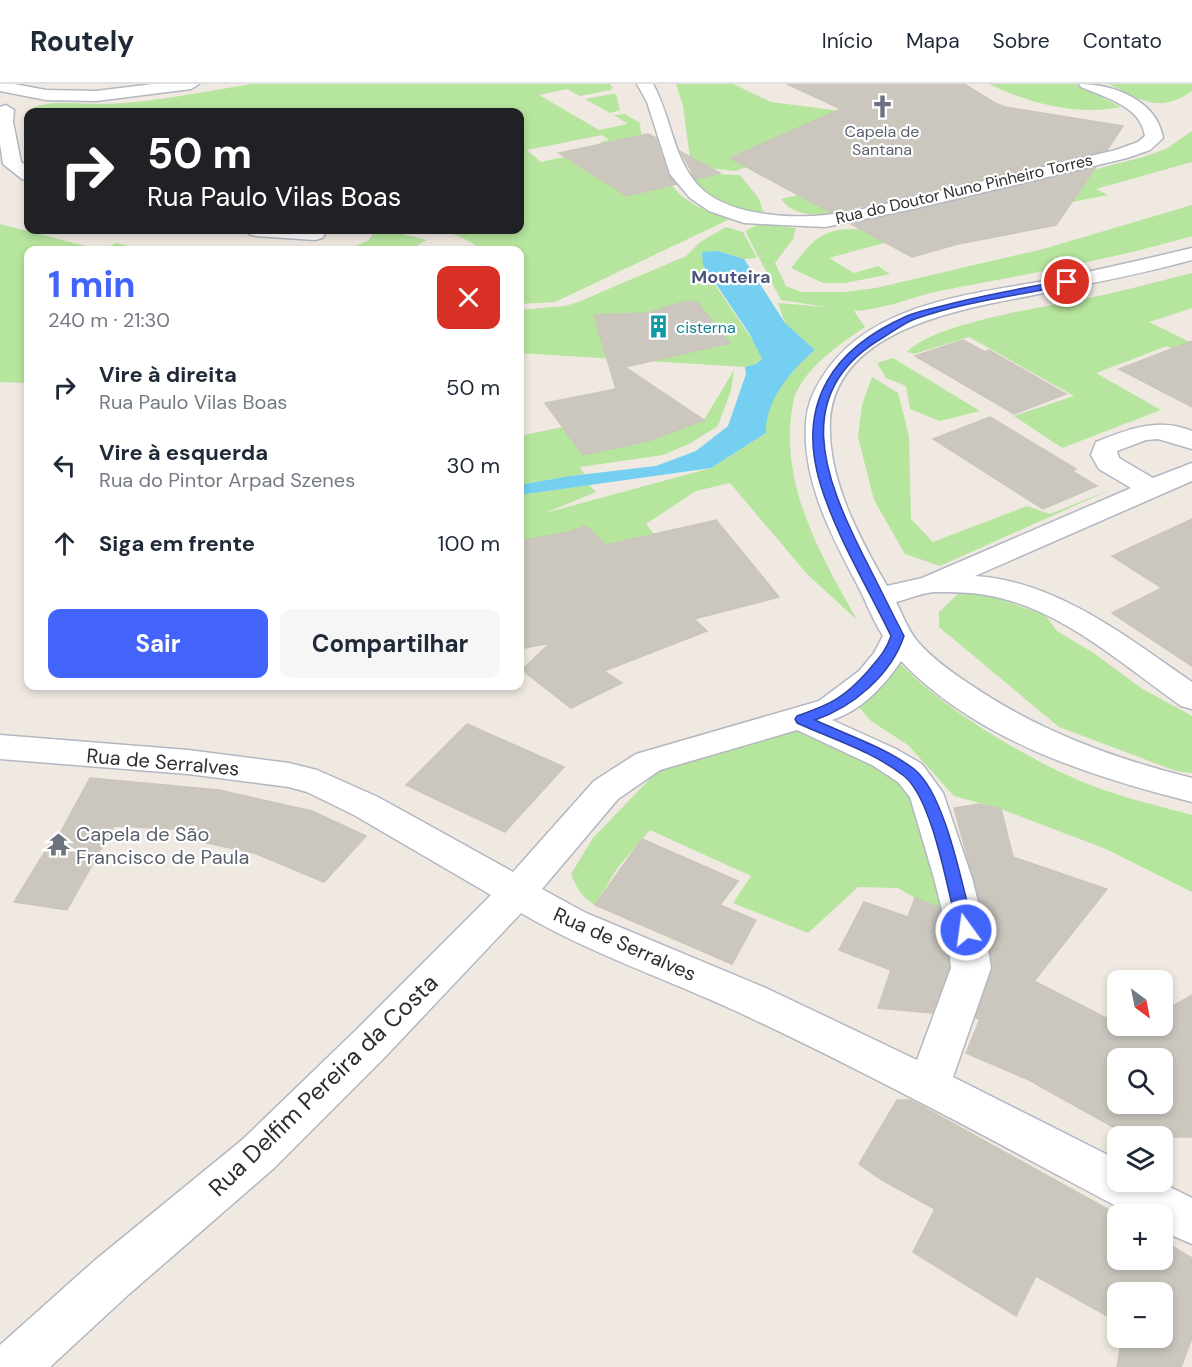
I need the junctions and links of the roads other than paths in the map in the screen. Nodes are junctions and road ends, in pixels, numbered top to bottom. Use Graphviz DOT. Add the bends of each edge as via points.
graph roads {
  1 [pos="191,84"];
  2 [pos="645,84"];
  3 [pos="1087,84"];
  4 [pos="0,86"];
  5 [pos="46,95"];
  6 [pos="3,105"];
  7 [pos="24,172"];
  8 [pos="1192,254"];
  9 [pos="1192,441"];
  10 [pos="1192,471"];
  11 [pos="1152,489"];
  12 [pos="932,584"];
  13 [pos="877,598"];
  14 [pos="898,636"];
  15 [pos="1192,698"];
  16 [pos="802,719"];
  17 [pos="0,747"];
  18 [pos="1192,790"];
  19 [pos="518,892"];
  20 [pos="929,1086"];
  21 [pos="1192,1222"];
  22 [pos="13,1367"];
  1 -- 5 [label="street" via="96,96"];
  2 -- 3 [label="street, Rua do Doutor Nuno Pinheiro Torres" via="655,102 676,171 697,194 716,207 744,217 800,222 846,217 1121,154 1154,138 1154,127 1146,112"];
  4 -- 5 [label="street"];
  5 -- 6 [label="street"];
  6 -- 7 [label="street" via="12,164"];
  8 -- 13 [label="street" via="911,317 858,348 830,382 818,419 818,446 826,482"];
  9 -- 11 [label="street" via="1156,430 1105,447 1108,463"];
  10 -- 11 [label="street"];
  11 -- 12 [label="street"];
  12 -- 13 [label="street"];
  12 -- 15 [label="street" via="990,586 1022,594 1080,620"];
  13 -- 14 [label="street"];
  14 -- 16 [label="street, Rua Delfim Pereira da Costa" via="892,652 852,696 831,710"];
  14 -- 18 [label="street" via="940,678 1022,732 1112,769"];
  16 -- 19 [label="street, Rua Delfim Pereira da Costa" via="648,762 606,790"];
  16 -- 20 [label="street" via="884,757 910,773 926,793 953,878 971,968"];
  17 -- 19 [label="street, Rua de Serralves" via="188,762 308,780 366,806"];
  19 -- 20 [label="street, Rua de Serralves" via="572,924 754,1001"];
  19 -- 22 [label="street, Rua Delfim Pereira da Costa" via="258,1154"];
  20 -- 21 [label="street, Rua de Serralves"];
}
